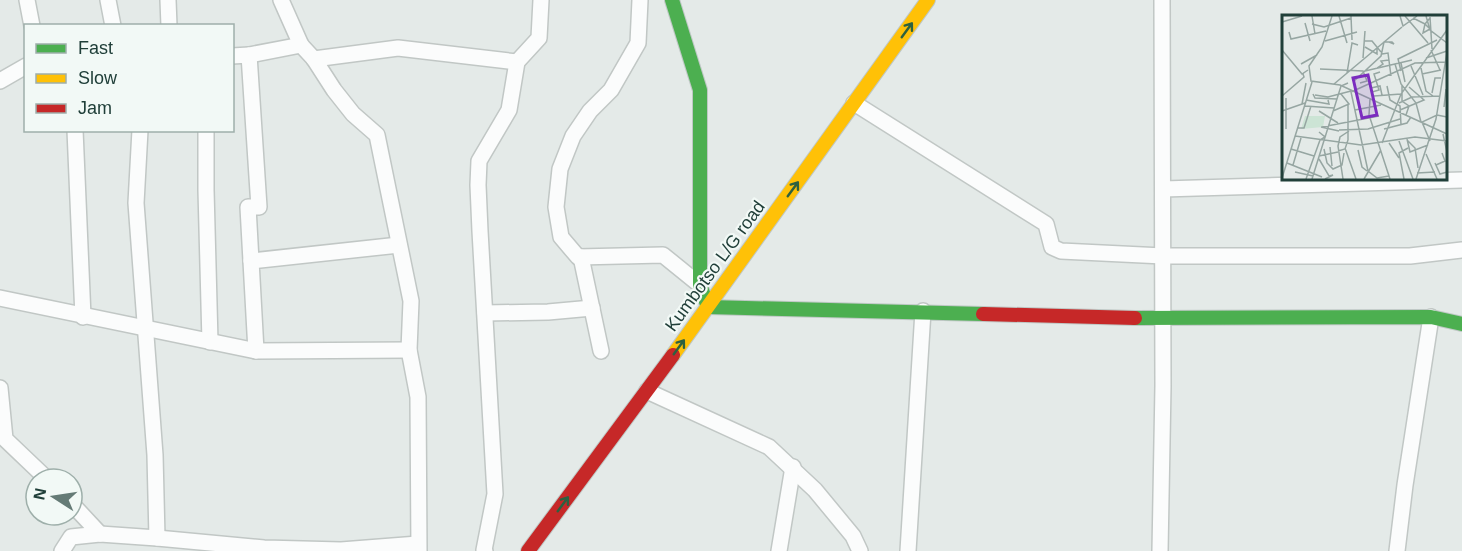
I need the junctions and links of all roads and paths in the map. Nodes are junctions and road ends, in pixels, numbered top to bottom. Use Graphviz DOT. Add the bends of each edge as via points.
graph roads {
  1 [pos="27,0"];
  2 [pos="108,0"];
  3 [pos="168,0"];
  4 [pos="281,0"];
  5 [pos="541,0"];
  6 [pos="640,0"];
  7 [pos="672,0"];
  8 [pos="928,0"];
  9 [pos="1162,0"];
  10 [pos="32,24"];
  11 [pos="113,24"];
  12 [pos="169,24"];
  13 [pos="301,45"];
  14 [pos="249,55"];
  15 [pos="234,56"];
  16 [pos="314,59"];
  17 [pos="517,62"];
  18 [pos="24,67"];
  19 [pos="0,81"];
  20 [pos="854,103"];
  21 [pos="75,132"];
  22 [pos="140,132"];
  23 [pos="206,132"];
  24 [pos="1462,180"];
  25 [pos="1163,189"];
  26 [pos="399,245"];
  27 [pos="1462,250"];
  28 [pos="1163,255"];
  29 [pos="581,257"];
  30 [pos="251,261"];
  31 [pos="700,285"];
  32 [pos="0,298"];
  33 [pos="708,307"];
  34 [pos="592,308"];
  35 [pos="923,311"];
  36 [pos="485,313"];
  37 [pos="83,317"];
  38 [pos="1431,317"];
  39 [pos="1163,319"];
  40 [pos="1462,324"];
  41 [pos="144,329"];
  42 [pos="210,342"];
  43 [pos="409,350"];
  44 [pos="256,351"];
  45 [pos="601,351"];
  46 [pos="0,388"];
  47 [pos="647,391"];
  48 [pos="3,439"];
  49 [pos="34,467"];
  50 [pos="793,467"];
  51 [pos="84,517"];
  52 [pos="99,534"];
  53 [pos="157,538"];
  54 [pos="418,547"];
  55 [pos="62,551"];
  56 [pos="485,551"];
  57 [pos="528,551"];
  58 [pos="779,551"];
  59 [pos="860,551"];
  60 [pos="908,551"];
  61 [pos="1160,551"];
  62 [pos="1397,551"];
  1 -- 10 [label="street"];
  2 -- 11 [label="street"];
  3 -- 12 [label="street"];
  4 -- 13 [label="street"];
  5 -- 17 [label="street" via="539,38"];
  6 -- 29 [label="street" via="638,43 611,90 573,136 560,169 555,207 561,237"];
  7 -- 31 [label="street" via="700,90"];
  20 -- 8 [label="street, Kumbotso L/G road, one-way"];
  9 -- 25 [label="street"];
  13 -- 14 [label="street"];
  13 -- 16 [label="street"];
  14 -- 15 [label="street"];
  14 -- 30 [label="street" via="260,207 248,207"];
  16 -- 17 [label="street" via="398,48"];
  16 -- 26 [label="street" via="353,114 377,135"];
  17 -- 36 [label="street" via="508,110 479,161"];
  18 -- 19 [label="street"];
  20 -- 28 [label="street" via="1046,224 1052,247 1061,251"];
  33 -- 20 [label="street, Kumbotso L/G road, one-way"];
  21 -- 37 [label="street"];
  22 -- 41 [label="street" via="136,203"];
  23 -- 42 [label="street"];
  24 -- 25 [label="street"];
  25 -- 28 [label="street"];
  26 -- 30 [label="street"];
  26 -- 43 [label="street" via="411,301"];
  27 -- 28 [label="street" via="1410,256"];
  28 -- 39 [label="street"];
  29 -- 31 [label="street" via="663,255"];
  29 -- 34 [label="street"];
  30 -- 44 [label="street"];
  31 -- 33 [label="street"];
  32 -- 37 [label="street"];
  33 -- 35 [label="street"];
  47 -- 33 [label="street, Kumbotso L/G road, one-way"];
  34 -- 36 [label="street"];
  34 -- 45 [label="street"];
  35 -- 39 [label="street"];
  35 -- 60 [label="street"];
  36 -- 56 [label="street" via="495,494"];
  37 -- 41 [label="street"];
  38 -- 39 [label="street"];
  38 -- 40 [label="street"];
  38 -- 62 [label="street"];
  39 -- 61 [label="street"];
  41 -- 42 [label="street"];
  41 -- 53 [label="street" via="155,455"];
  42 -- 44 [label="street"];
  43 -- 44 [label="street"];
  43 -- 54 [label="street" via="418,397"];
  46 -- 48 [label="street"];
  47 -- 50 [label="street" via="769,447"];
  57 -- 47 [label="street, Kumbotso L/G road, one-way"];
  48 -- 49 [label="street"];
  50 -- 58 [label="street"];
  50 -- 59 [label="street" via="853,536"];
  51 -- 52 [label="street"];
  52 -- 53 [label="street"];
  52 -- 55 [label="street" via="71,537"];
  53 -- 54 [label="street" via="264,548"];
}
